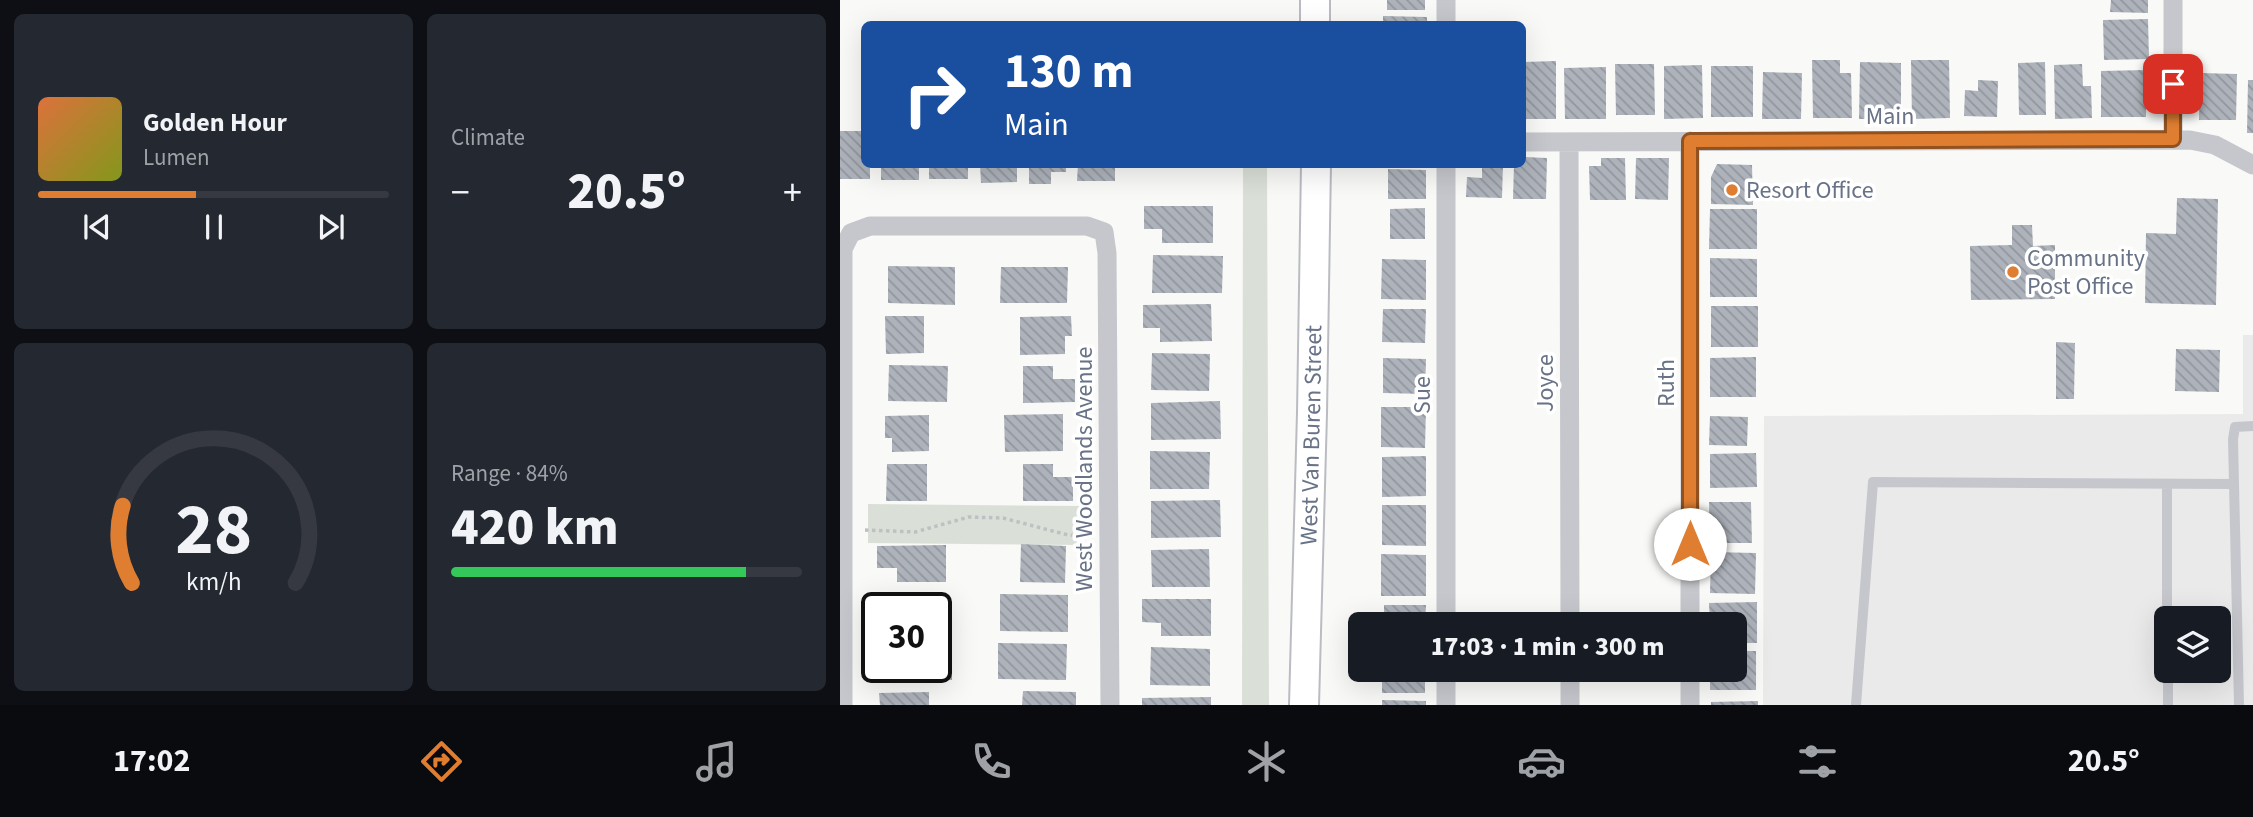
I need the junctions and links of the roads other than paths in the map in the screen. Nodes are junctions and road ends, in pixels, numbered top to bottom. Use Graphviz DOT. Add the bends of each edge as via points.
graph roads {
  1 [pos="1315,0"];
  2 [pos="1446,0"];
  3 [pos="2173,0"];
  4 [pos="1315,21"];
  5 [pos="1446,21"];
  6 [pos="2173,139"];
  7 [pos="1690,141"];
  8 [pos="1526,142"];
  9 [pos="1569,142"];
  10 [pos="2253,165"];
  11 [pos="1316,168"];
  12 [pos="1446,168"];
  13 [pos="2253,426"];
  14 [pos="2167,484"];
  15 [pos="2234,484"];
  16 [pos="842,510"];
  17 [pos="2168,606"];
  18 [pos="1446,612"];
  19 [pos="1570,612"];
  20 [pos="1690,612"];
  21 [pos="1446,682"];
  22 [pos="1570,682"];
  23 [pos="1690,682"];
  24 [pos="2168,683"];
  25 [pos="843,705"];
  26 [pos="1110,705"];
  27 [pos="1304,705"];
  28 [pos="1446,705"];
  29 [pos="1570,705"];
  30 [pos="1690,705"];
  31 [pos="1856,705"];
  32 [pos="2168,705"];
  33 [pos="2239,705"];
  1 -- 4 [label="main road"];
  2 -- 5 [label="street"];
  3 -- 6 [label="street"];
  6 -- 7 [label="street, Main"];
  6 -- 10 [label="street, Main" via="2215,145"];
  7 -- 9 [label="street, Main"];
  7 -- 20 [label="street, Ruth"];
  8 -- 9 [label="street, Main"];
  9 -- 19 [label="street, Joyce"];
  11 -- 27 [label="main road, West Van Buren Street"];
  12 -- 18 [label="street, Sue"];
  13 -- 15 [label="lane" via="2235,427"];
  14 -- 15 [label="lane"];
  14 -- 17 [label="lane"];
  14 -- 31 [label="lane" via="1873,482"];
  15 -- 33 [label="lane"];
  16 -- 25 [label="street"];
  16 -- 26 [label="street, West Woodlands Avenue" via="843,249 851,233 870,226 1087,226 1104,232"];
  21 -- 28 [label="street"];
  22 -- 29 [label="street"];
  23 -- 30 [label="street"];
  24 -- 32 [label="lane"];
}
